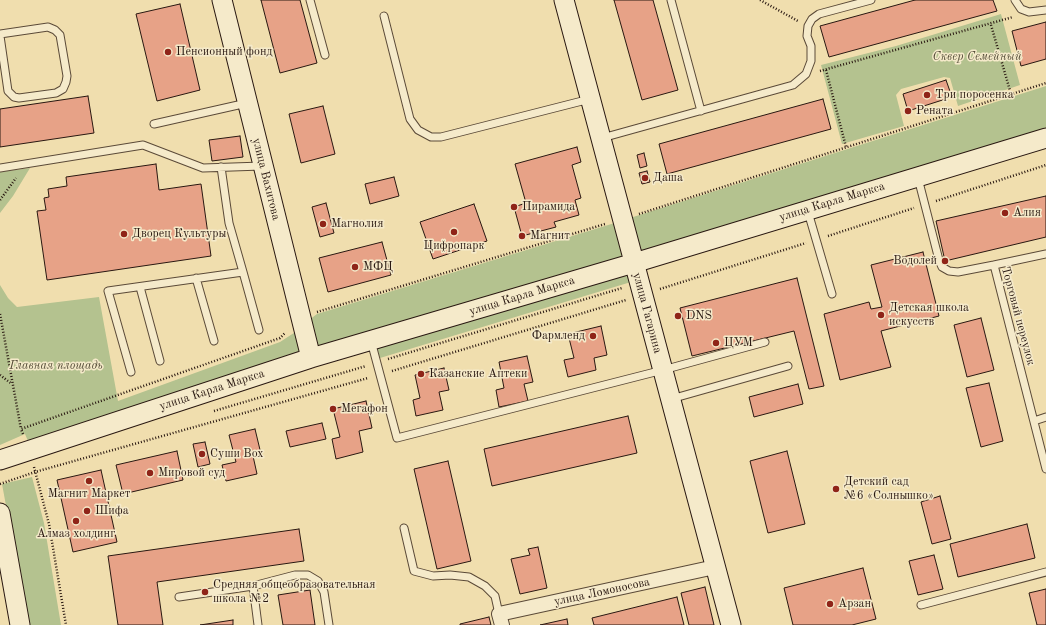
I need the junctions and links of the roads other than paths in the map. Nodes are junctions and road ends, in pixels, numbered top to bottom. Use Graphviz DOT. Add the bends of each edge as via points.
graph roads {
  1 [pos="222,0"];
  2 [pos="310,0"];
  3 [pos="564,0"];
  4 [pos="671,0"];
  5 [pos="871,0"];
  6 [pos="1015,0"];
  7 [pos="1046,10"];
  8 [pos="384,16"];
  9 [pos="0,35"];
  10 [pos="324,55"];
  11 [pos="590,98"];
  12 [pos="247,103"];
  13 [pos="701,111"];
  14 [pos="154,124"];
  15 [pos="601,138"];
  16 [pos="1046,138"];
  17 [pos="263,166"];
  18 [pos="221,167"];
  19 [pos="0,168"];
  20 [pos="918,176"];
  21 [pos="807,210"];
  22 [pos="1046,254"];
  23 [pos="634,263"];
  24 [pos="994,265"];
  25 [pos="243,272"];
  26 [pos="196,278"];
  27 [pos="140,287"];
  28 [pos="832,294"];
  29 [pos="259,330"];
  30 [pos="214,341"];
  31 [pos="371,341"];
  32 [pos="765,342"];
  33 [pos="311,358"];
  34 [pos="160,360"];
  35 [pos="788,366"];
  36 [pos="663,370"];
  37 [pos="131,372"];
  38 [pos="670,399"];
  39 [pos="1046,417"];
  40 [pos="1034,420"];
  41 [pos="0,460"];
  42 [pos="1046,469"];
  43 [pos="0,513"];
  44 [pos="404,528"];
  45 [pos="716,567"];
  46 [pos="1046,572"];
  47 [pos="253,586"];
  48 [pos="179,597"];
  49 [pos="921,604"];
  50 [pos="500,619"];
  51 [pos="20,625"];
  52 [pos="258,625"];
  53 [pos="329,625"];
  54 [pos="731,625"];
  1 -- 12 [label="street, улица Вахитова"];
  2 -- 10 [label="lane"];
  3 -- 11 [label="street, улица Гагарина"];
  4 -- 13 [label="lane"];
  5 -- 13 [label="lane" via="818,14 812,19 807,36 811,46 811,61 806,74 793,85"];
  6 -- 7 [label="lane" via="1021,9 1029,12"];
  8 -- 11 [label="lane" via="410,118 418,130 431,137"];
  9 -- 9 [label="lane" via="8,91 14,97 56,93 63,88 66,76 60,35 55,30 48,27"];
  11 -- 15 [label="street, улица Гагарина"];
  12 -- 14 [label="lane"];
  12 -- 17 [label="street, улица Вахитова"];
  13 -- 15 [label="lane"];
  15 -- 23 [label="street, улица Гагарина"];
  16 -- 20 [label="street, улица Карла Маркса"];
  17 -- 18 [label="lane"];
  17 -- 33 [label="street, улица Вахитова"];
  18 -- 19 [label="lane" via="204,168 143,145"];
  18 -- 25 [label="lane" via="229,223"];
  20 -- 21 [label="street, улица Карла Маркса"];
  20 -- 24 [label="lane, Торговый переулок" via="942,267 958,272"];
  21 -- 23 [label="street, улица Карла Маркса"];
  21 -- 28 [label="lane"];
  22 -- 24 [label="lane"];
  23 -- 31 [label="street, улица Карла Маркса"];
  23 -- 36 [label="street, улица Гагарина"];
  24 -- 40 [label="lane, Торговый переулок"];
  25 -- 26 [label="lane"];
  25 -- 29 [label="lane"];
  26 -- 27 [label="lane"];
  26 -- 30 [label="lane"];
  27 -- 34 [label="lane"];
  27 -- 37 [label="lane" via="108,291"];
  31 -- 33 [label="street, улица Карла Маркса"];
  31 -- 36 [label="lane" via="397,438"];
  32 -- 36 [label="lane"];
  33 -- 41 [label="street, улица Карла Маркса"];
  35 -- 38 [label="lane"];
  36 -- 38 [label="street, улица Гагарина"];
  38 -- 45 [label="street, улица Гагарина"];
  39 -- 40 [label="lane"];
  40 -- 42 [label="lane, Торговый переулок"];
  43 -- 51 [label="street"];
  44 -- 50 [label="lane" via="414,571 433,576 469,577 485,586 495,596"];
  45 -- 50 [label="street, улица Ломоносова"];
  45 -- 54 [label="street, улица Гагарина"];
  46 -- 49 [label="lane"];
  47 -- 48 [label="lane"];
  47 -- 52 [label="lane"];
  47 -- 53 [label="lane" via="295,575 308,575 318,581 324,592"];
}
